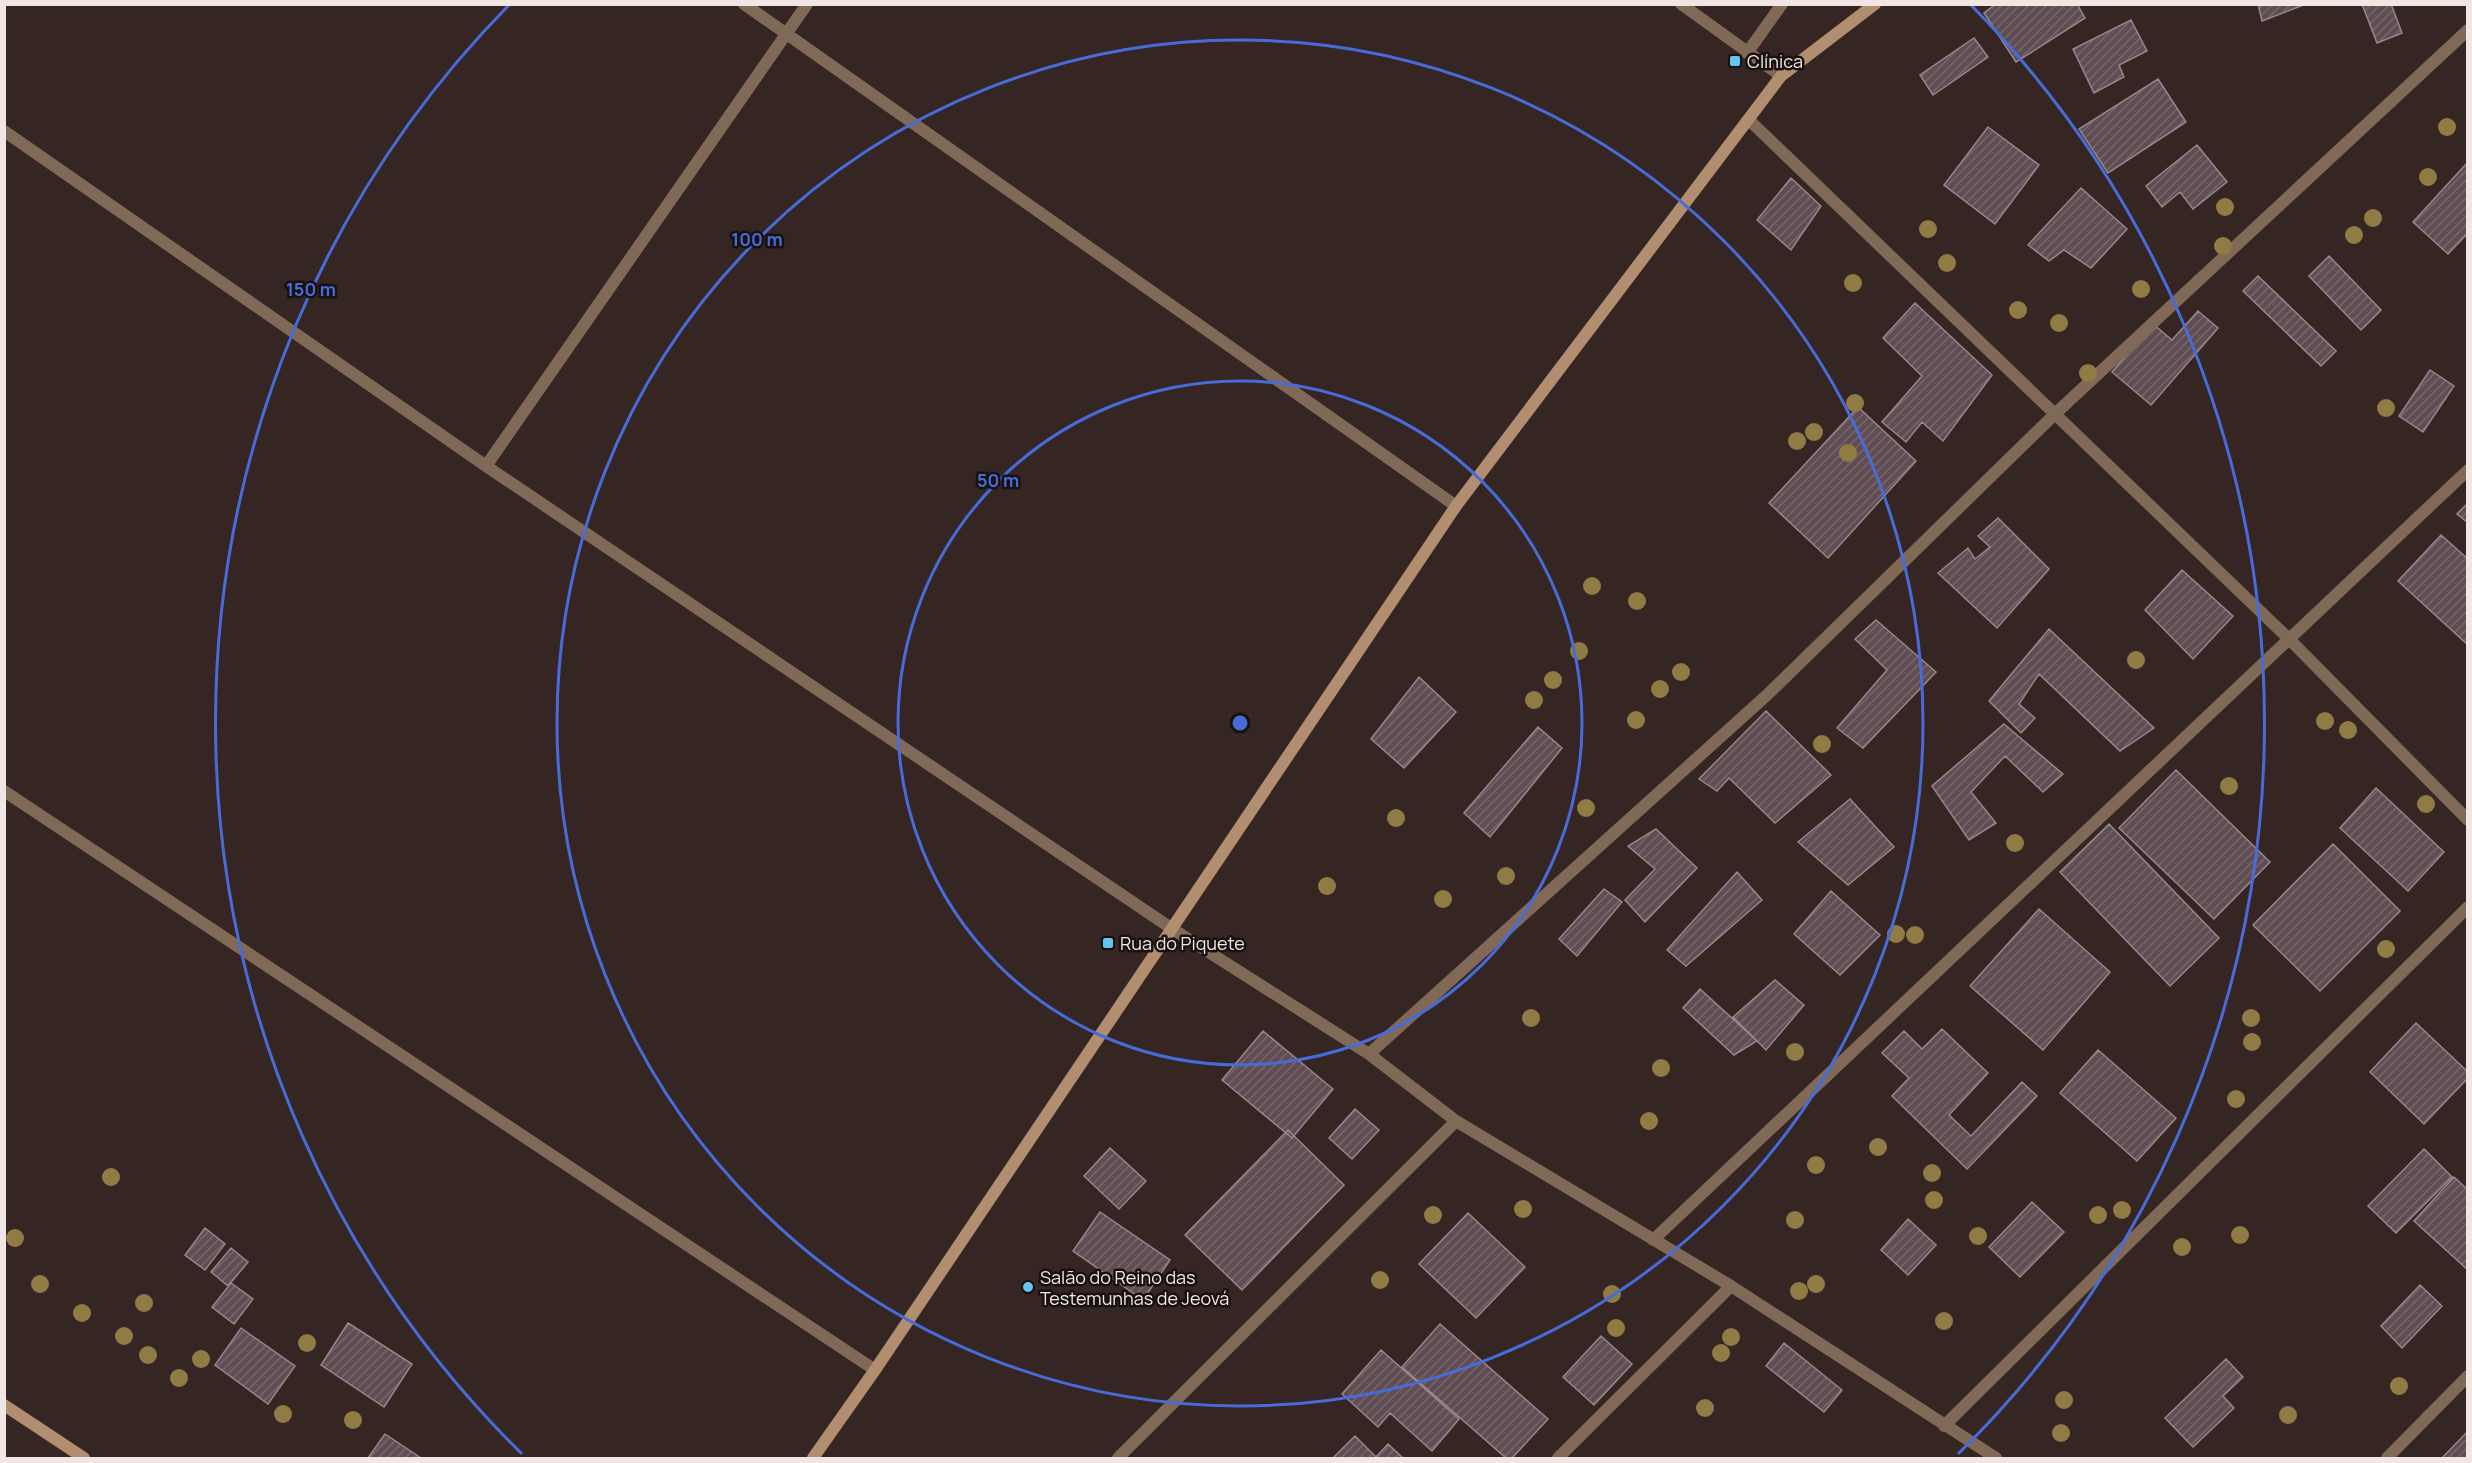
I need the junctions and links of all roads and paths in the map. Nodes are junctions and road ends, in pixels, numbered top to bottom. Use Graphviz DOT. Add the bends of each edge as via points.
graph roads {
  1 [pos="744,4"];
  2 [pos="807,4"];
  3 [pos="1681,4"];
  4 [pos="1782,4"];
  5 [pos="1875,4"];
  6 [pos="2468,30"];
  7 [pos="788,34"];
  8 [pos="1747,53"];
  9 [pos="1781,76"];
  10 [pos="1749,120"];
  11 [pos="4,131"];
  12 [pos="2056,413"];
  13 [pos="486,466"];
  14 [pos="2468,471"];
  15 [pos="1456,506"];
  16 [pos="2288,638"];
  17 [pos="4,791"];
  18 [pos="2468,820"];
  19 [pos="2468,907"];
  20 [pos="1171,928"];
  21 [pos="1369,1054"];
  22 [pos="1456,1121"];
  23 [pos="1653,1240"];
  24 [pos="1731,1286"];
  25 [pos="875,1370"];
  26 [pos="2468,1376"];
  27 [pos="4,1405"];
  28 [pos="1944,1426"];
  29 [pos="84,1458"];
  30 [pos="813,1458"];
  31 [pos="1118,1458"];
  32 [pos="1558,1458"];
  33 [pos="1996,1458"];
  34 [pos="2386,1458"];
  1 -- 7 [label="street"];
  2 -- 7 [label="street"];
  3 -- 8 [label="street"];
  4 -- 8 [label="street"];
  5 -- 9 [label="street"];
  6 -- 12 [label="street"];
  7 -- 13 [label="street"];
  7 -- 15 [label="street"];
  8 -- 9 [label="street"];
  9 -- 10 [label="street"];
  10 -- 12 [label="street"];
  10 -- 15 [label="street"];
  11 -- 13 [label="street"];
  12 -- 16 [label="street"];
  12 -- 21 [label="street" via="1767,695"];
  13 -- 20 [label="street"];
  14 -- 16 [label="street"];
  15 -- 20 [label="street"];
  16 -- 18 [label="street"];
  16 -- 23 [label="street"];
  17 -- 25 [label="street"];
  19 -- 28 [label="street"];
  20 -- 21 [label="street"];
  20 -- 25 [label="street"];
  21 -- 22 [label="street"];
  22 -- 23 [label="street"];
  22 -- 31 [label="street"];
  23 -- 24 [label="street"];
  24 -- 28 [label="street"];
  24 -- 32 [label="street"];
  25 -- 30 [label="street"];
  26 -- 34 [label="street"];
  27 -- 29 [label="street"];
  28 -- 33 [label="street"];
}
